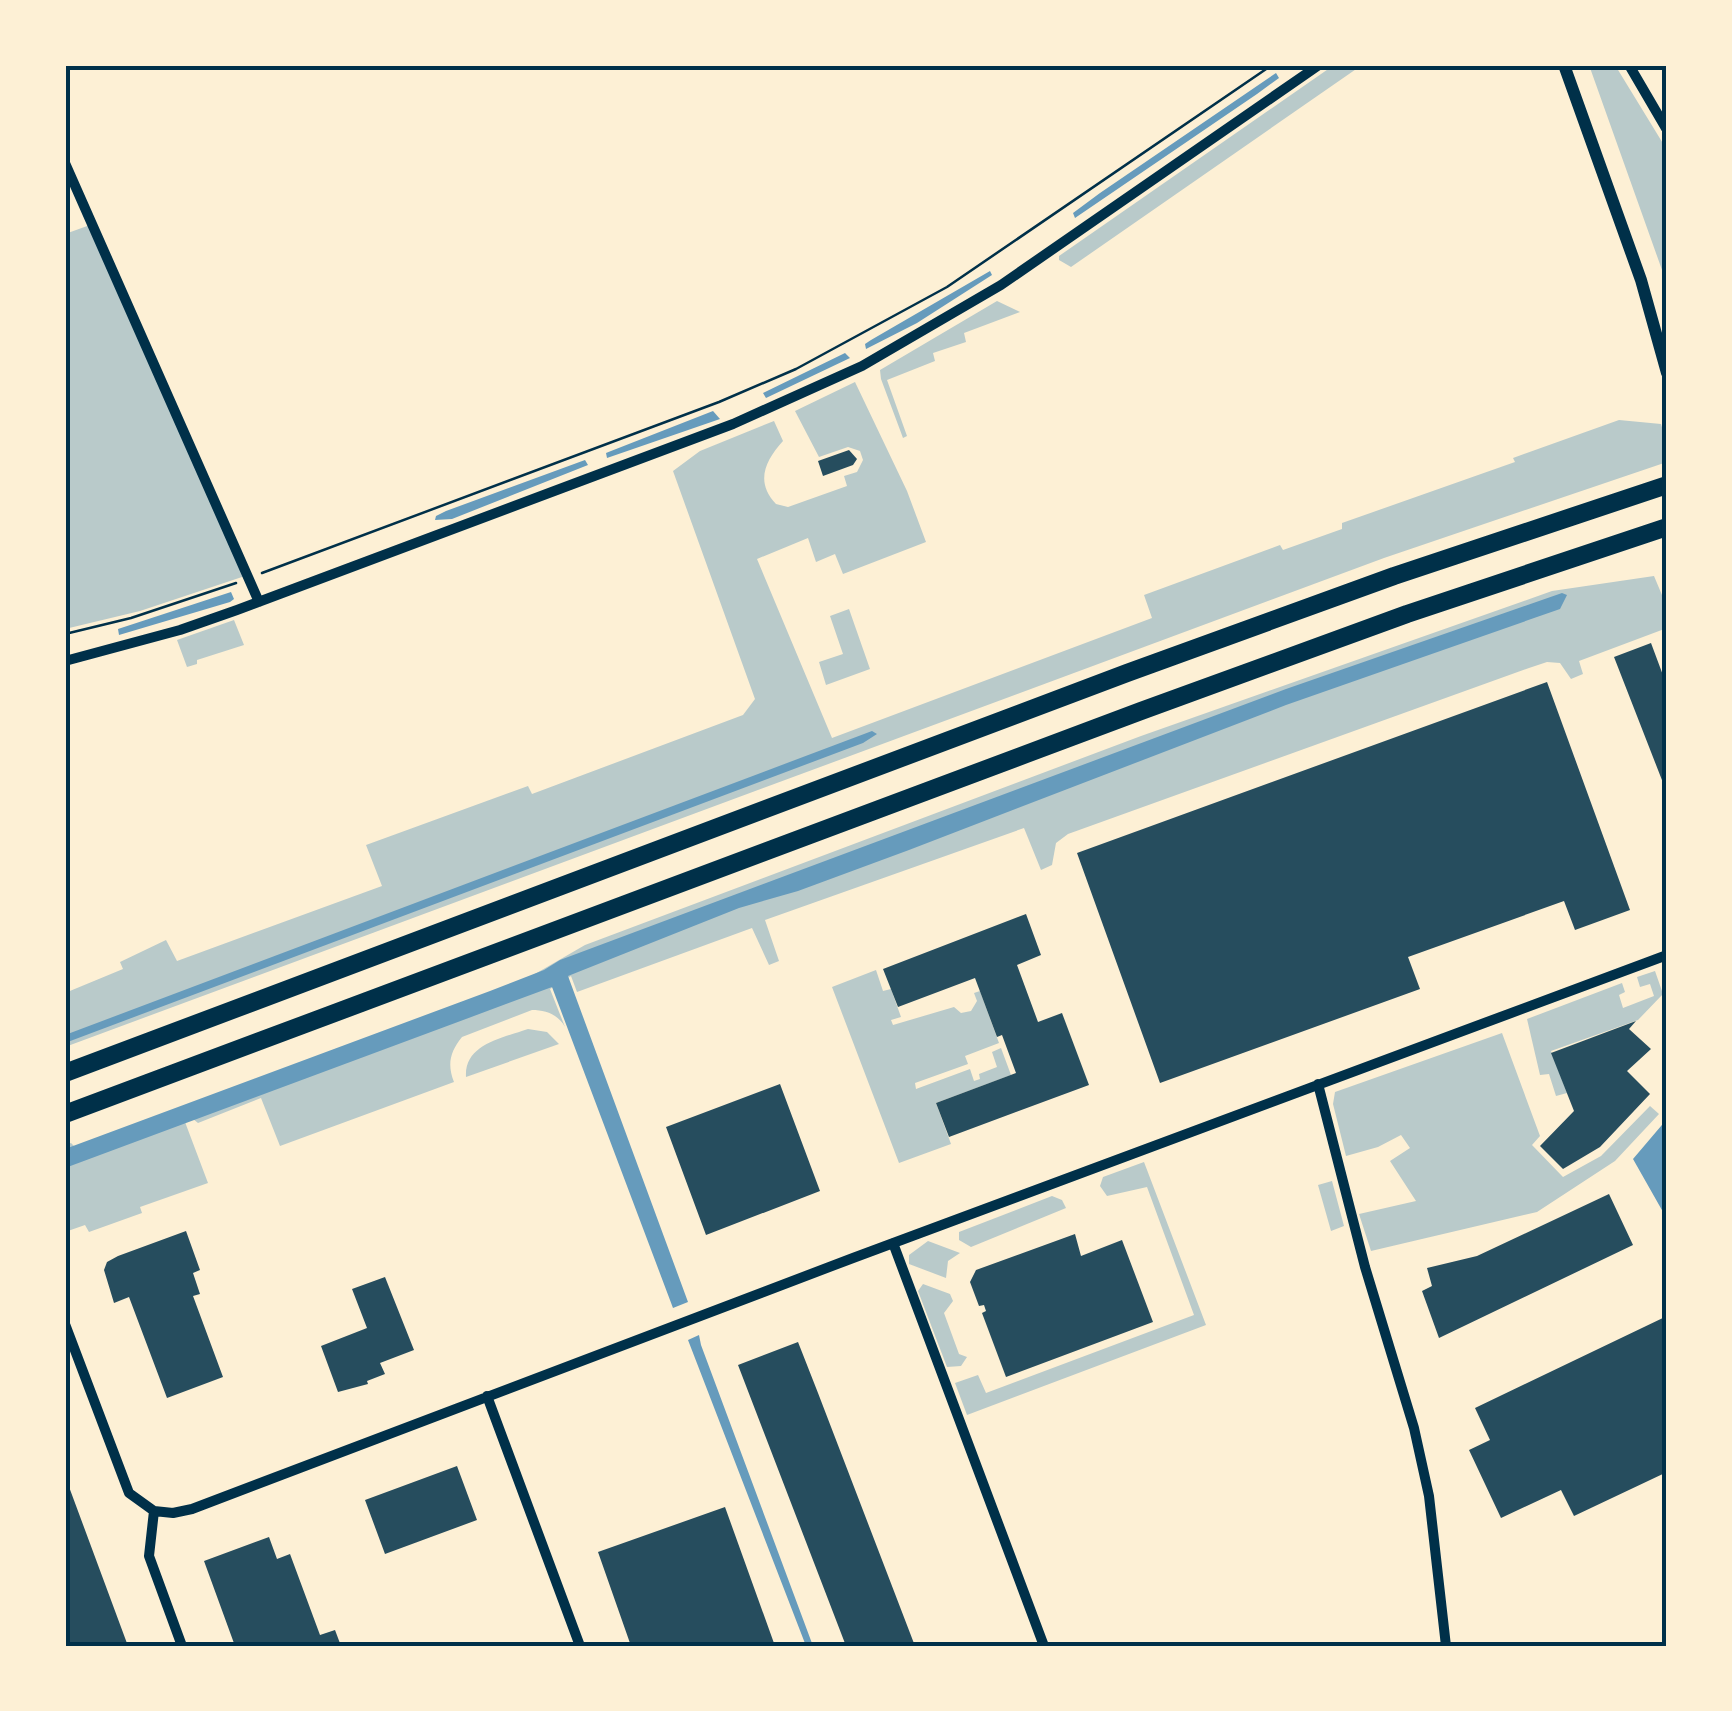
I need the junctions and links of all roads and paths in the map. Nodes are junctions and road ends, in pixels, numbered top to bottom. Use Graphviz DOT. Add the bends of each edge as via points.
graph roads {
  1 [pos="1272,65"];
  2 [pos="1319,65"];
  3 [pos="1564,65"];
  4 [pos="1629,65"];
  5 [pos="1667,130"];
  6 [pos="65,162"];
  7 [pos="1666,368"];
  8 [pos="1667,486"];
  9 [pos="1667,527"];
  10 [pos="251,577"];
  11 [pos="259,602"];
  12 [pos="65,634"];
  13 [pos="65,662"];
  14 [pos="1667,955"];
  15 [pos="65,1073"];
  16 [pos="1318,1084"];
  17 [pos="65,1114"];
  18 [pos="893,1243"];
  19 [pos="65,1324"];
  20 [pos="487,1396"];
  21 [pos="154,1512"];
  22 [pos="182,1646"];
  23 [pos="580,1646"];
  24 [pos="1044,1646"];
  25 [pos="1446,1646"];
  1 -- 10 [label="path" via="947,288 796,369"];
  2 -- 11 [label="street" via="1001,284 862,366 734,424"];
  3 -- 7 [label="street"];
  4 -- 5 [label="street"];
  6 -- 10 [label="street"];
  8 -- 15 [label="highway" via="1127,673"];
  9 -- 17 [label="highway" via="1159,704"];
  10 -- 11 [label="street"];
  10 -- 12 [label="path"];
  11 -- 13 [label="street"];
  14 -- 16 [label="street"];
  16 -- 18 [label="street"];
  16 -- 25 [label="street" via="1414,1428"];
  18 -- 20 [label="street"];
  18 -- 24 [label="street"];
  19 -- 21 [label="street" via="128,1494"];
  20 -- 21 [label="street" via="192,1509"];
  20 -- 23 [label="street"];
  21 -- 22 [label="street" via="149,1556"];
}
